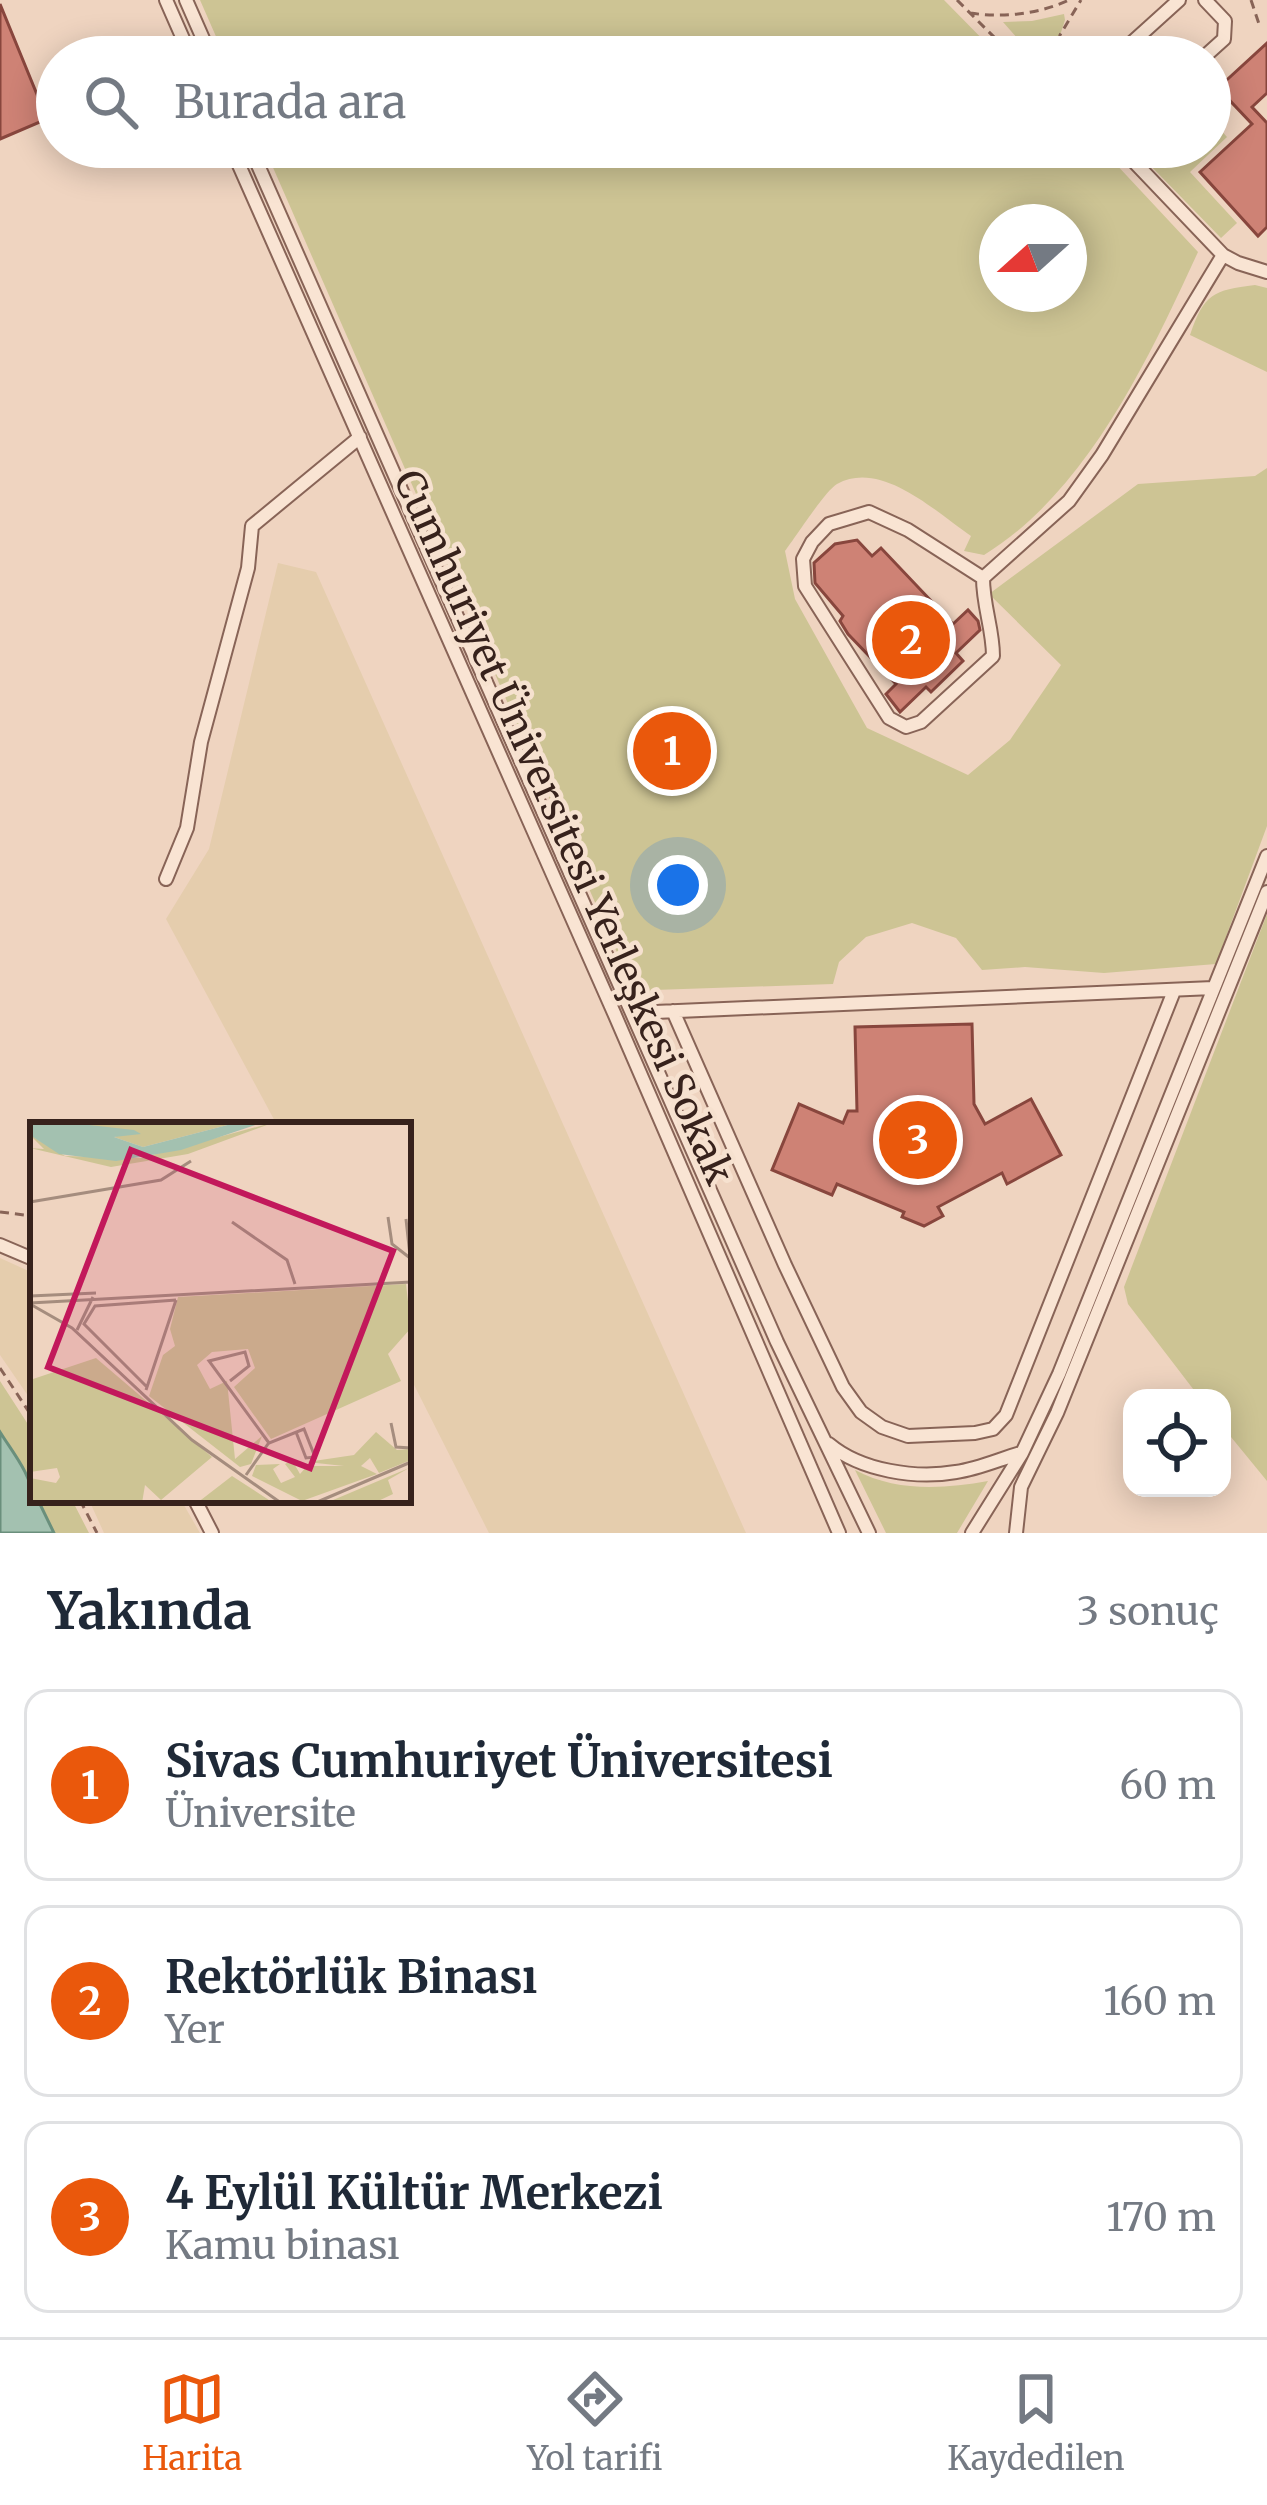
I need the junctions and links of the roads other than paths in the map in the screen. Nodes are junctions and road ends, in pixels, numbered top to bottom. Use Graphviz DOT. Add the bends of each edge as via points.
graph roads {
  1 [pos="166,0"];
  2 [pos="187,0"];
  3 [pos="1179,0"];
  4 [pos="1204,0"];
  5 [pos="182,36"];
  6 [pos="202,36"];
  7 [pos="1139,36"];
  8 [pos="1224,36"];
  9 [pos="240,168"];
  10 [pos="259,168"];
  11 [pos="1140,168"];
  12 [pos="1222,255"];
  13 [pos="1267,272"];
  14 [pos="360,437"];
  15 [pos="983,578"];
  16 [pos="1267,856"];
  17 [pos="166,879"];
  18 [pos="1267,892"];
  19 [pos="1213,988"];
  20 [pos="1174,991"];
  21 [pos="673,1011"];
  22 [pos="632,1013"];
  23 [pos="0,1245"];
  24 [pos="30,1258"];
  25 [pos="823,1438"];
  26 [pos="1022,1453"];
  27 [pos="197,1503"];
  28 [pos="212,1533"];
  29 [pos="839,1533"];
  30 [pos="869,1533"];
  31 [pos="972,1533"];
  32 [pos="1016,1533"];
  1 -- 5 [label="street"];
  2 -- 6 [label="street"];
  3 -- 7 [label="street"];
  4 -- 8 [label="street" via="1225,21"];
  9 -- 14 [label="street, Cumhuriyet Üniversitesi Yerleşkesi Sokak"];
  10 -- 22 [label="street, Cumhuriyet Üniversitesi Yerleşkesi Sokak"];
  11 -- 12 [label="street"];
  12 -- 13 [label="street"];
  12 -- 15 [label="street" via="1069,501"];
  14 -- 17 [label="street" via="252,526 187,828"];
  14 -- 29 [label="street, Cumhuriyet Üniversitesi Yerleşkesi Sokak"];
  15 -- 15 [label="street" via="868,512 829,524 803,559 805,586 889,718 906,727 993,656"];
  16 -- 19 [label="street"];
  18 -- 32 [label="street" via="1021,1487"];
  19 -- 20 [label="street, Cumhuriyet Üniversitesi Yerleşkesi Sokak"];
  19 -- 26 [label="street"];
  20 -- 21 [label="street, Cumhuriyet Üniversitesi Yerleşkesi Sokak"];
  20 -- 21 [label="street, Cumhuriyet Üniversitesi Yerleşkesi Sokak" via="1006,1415 975,1433 908,1436 861,1412 843,1387"];
  21 -- 22 [label="street, Cumhuriyet Üniversitesi Yerleşkesi Sokak"];
  22 -- 25 [label="street, Cumhuriyet Üniversitesi Yerleşkesi Sokak"];
  23 -- 24 [label="street"];
  25 -- 26 [label="street" via="843,1455 892,1472 955,1472"];
  25 -- 30 [label="street, Cumhuriyet Üniversitesi Yerleşkesi Sokak"];
  26 -- 31 [label="street"];
  27 -- 28 [label="street"];
}
